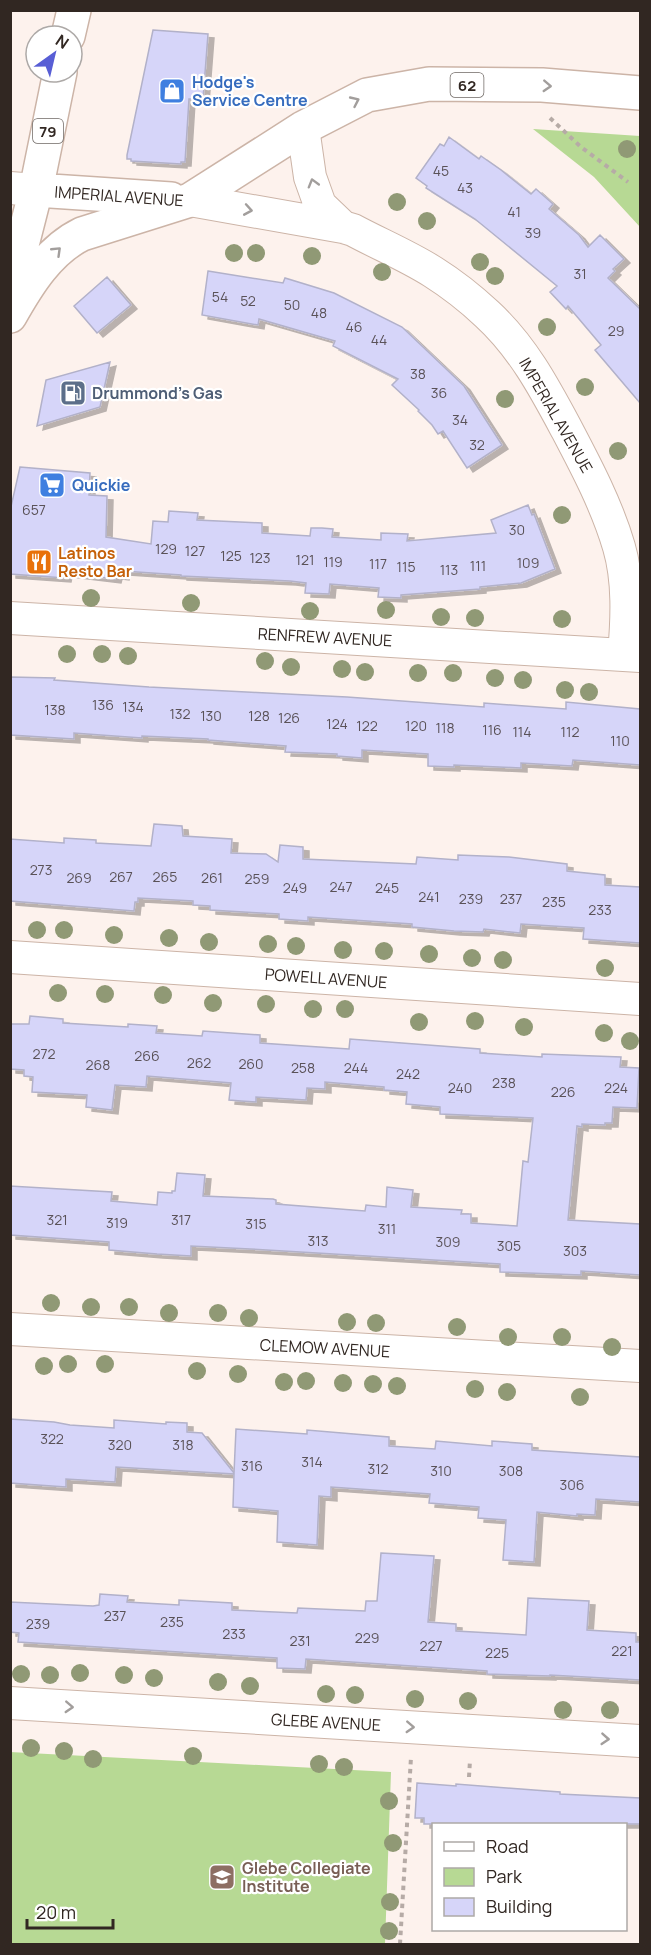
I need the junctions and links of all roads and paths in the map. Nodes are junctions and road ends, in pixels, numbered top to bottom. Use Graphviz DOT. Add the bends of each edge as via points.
graph roads {
  1 [pos="56,84"];
  2 [pos="640,93"];
  3 [pos="550,118"];
  4 [pos="303,128"];
  5 [pos="628,182"];
  6 [pos="23,189"];
  7 [pos="190,200"];
  8 [pos="343,226"];
  9 [pos="10,292"];
  10 [pos="10,316"];
  11 [pos="10,618"];
  12 [pos="632,656"];
  13 [pos="10,957"];
  14 [pos="640,999"];
  15 [pos="17,1330"];
  16 [pos="640,1366"];
  17 [pos="10,1703"];
  18 [pos="415,1727"];
  19 [pos="640,1741"];
  20 [pos="400,1944"];
  1 -- 6 [label="main road, 79"];
  4 -- 2 [label="main road, 62, one-way" via="367,95 429,84 542,85"];
  3 -- 5 [label="path"];
  4 -- 7 [label="main road, 62"];
  8 -- 4 [label="street, IMPERIAL AVENUE, one-way" via="320,205 310,177"];
  6 -- 7 [label="main road, IMPERIAL AVENUE"];
  6 -- 9 [label="main road, 79"];
  7 -- 8 [label="street, IMPERIAL AVENUE, one-way"];
  10 -- 7 [label="main road, one-way" via="37,273 70,240"];
  8 -- 12 [label="street, IMPERIAL AVENUE" via="454,287 488,315 535,370 600,495 619,548"];
  11 -- 12 [label="street, RENFREW AVENUE"];
  13 -- 14 [label="street, POWELL AVENUE"];
  15 -- 16 [label="street, CLEMOW AVENUE"];
  17 -- 18 [label="street, GLEBE AVENUE, one-way"];
  18 -- 19 [label="street, GLEBE AVENUE, one-way"];
  18 -- 20 [label="path"];
}
